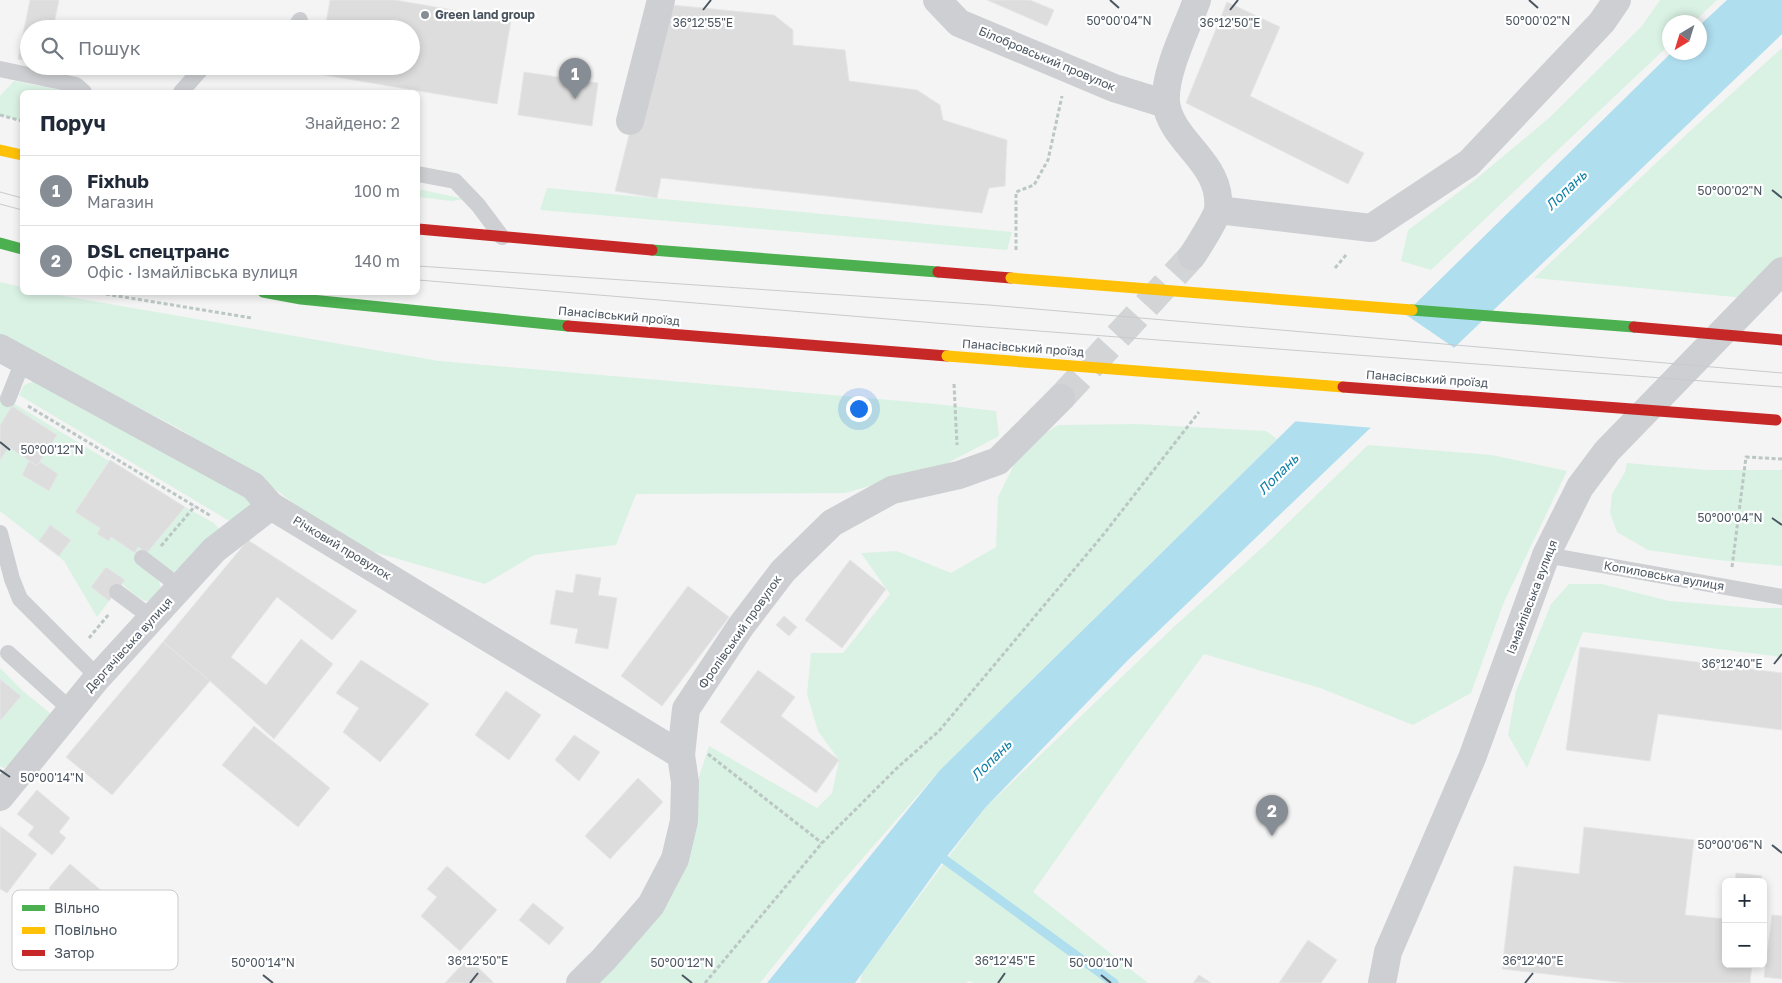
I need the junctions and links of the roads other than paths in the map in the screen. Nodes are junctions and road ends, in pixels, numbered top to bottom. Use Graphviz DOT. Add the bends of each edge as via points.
graph roads {
  1 [pos="661,0"];
  2 [pos="937,0"];
  3 [pos="1197,0"];
  4 [pos="1617,0"];
  5 [pos="0,69"];
  6 [pos="20,73"];
  7 [pos="28,75"];
  8 [pos="196,75"];
  9 [pos="82,90"];
  10 [pos="183,90"];
  11 [pos="1166,104"];
  12 [pos="630,121"];
  13 [pos="0,150"];
  14 [pos="20,155"];
  15 [pos="420,174"];
  16 [pos="1218,210"];
  17 [pos="420,229"];
  18 [pos="502,237"];
  19 [pos="0,243"];
  20 [pos="20,248"];
  21 [pos="1192,256"];
  22 [pos="1782,271"];
  23 [pos="279,295"];
  24 [pos="1782,340"];
  25 [pos="12,355"];
  26 [pos="1061,398"];
  27 [pos="8,399"];
  28 [pos="1779,421"];
  29 [pos="271,506"];
  30 [pos="0,534"];
  31 [pos="1546,555"];
  32 [pos="142,558"];
  33 [pos="180,587"];
  34 [pos="117,592"];
  35 [pos="1782,597"];
  36 [pos="152,618"];
  37 [pos="8,653"];
  38 [pos="98,677"];
  39 [pos="71,710"];
  40 [pos="681,755"];
  41 [pos="4,784"];
  42 [pos="580,983"];
  43 [pos="1382,983"];
  1 -- 12 [label="street"];
  2 -- 11 [label="street, Білобровський провулок" via="959,23 1114,88"];
  3 -- 11 [label="street" via="1170,73"];
  4 -- 16 [label="street" via="1602,22 1470,163 1371,228"];
  5 -- 6 [label="lane"];
  7 -- 9 [label="lane" via="76,85"];
  8 -- 10 [label="lane"];
  11 -- 16 [label="street" via="1171,119 1211,173 1217,191"];
  13 -- 14 [label="main road"];
  15 -- 18 [label="lane" via="455,181"];
  16 -- 21 [label="street"];
  17 -- 18 [label="main road"];
  18 -- 24 [label="main road, bridge"];
  19 -- 20 [label="main road"];
  22 -- 31 [label="street, Ізмайлівська вулиця" via="1607,451 1580,487"];
  23 -- 28 [label="main road, Панасівський проїзд, bridge" via="509,321"];
  25 -- 27 [label="lane"];
  25 -- 29 [label="street, Річковий провулок" via="254,486"];
  26 -- 40 [label="street, Фролівський провулок" via="998,461 959,476 892,490 832,523 784,571 741,626 686,709"];
  29 -- 33 [label="street, Дергачівська вулиця" via="214,550"];
  29 -- 40 [label="street, Річковий провулок"];
  30 -- 38 [label="lane" via="20,599"];
  31 -- 35 [label="lane, Копиловська вулиця"];
  31 -- 43 [label="street, Ізмайлівська вулиця" via="1472,758 1388,952"];
  32 -- 33 [label="lane"];
  33 -- 36 [label="street, Дергачівська вулиця"];
  34 -- 36 [label="lane"];
  36 -- 38 [label="street, Дергачівська вулиця"];
  37 -- 39 [label="lane"];
  38 -- 39 [label="street, Дергачівська вулиця"];
  39 -- 41 [label="street, Дергачівська вулиця"];
  40 -- 42 [label="street, Фролівський провулок" via="685,782 684,821 675,859 651,906"];
}
